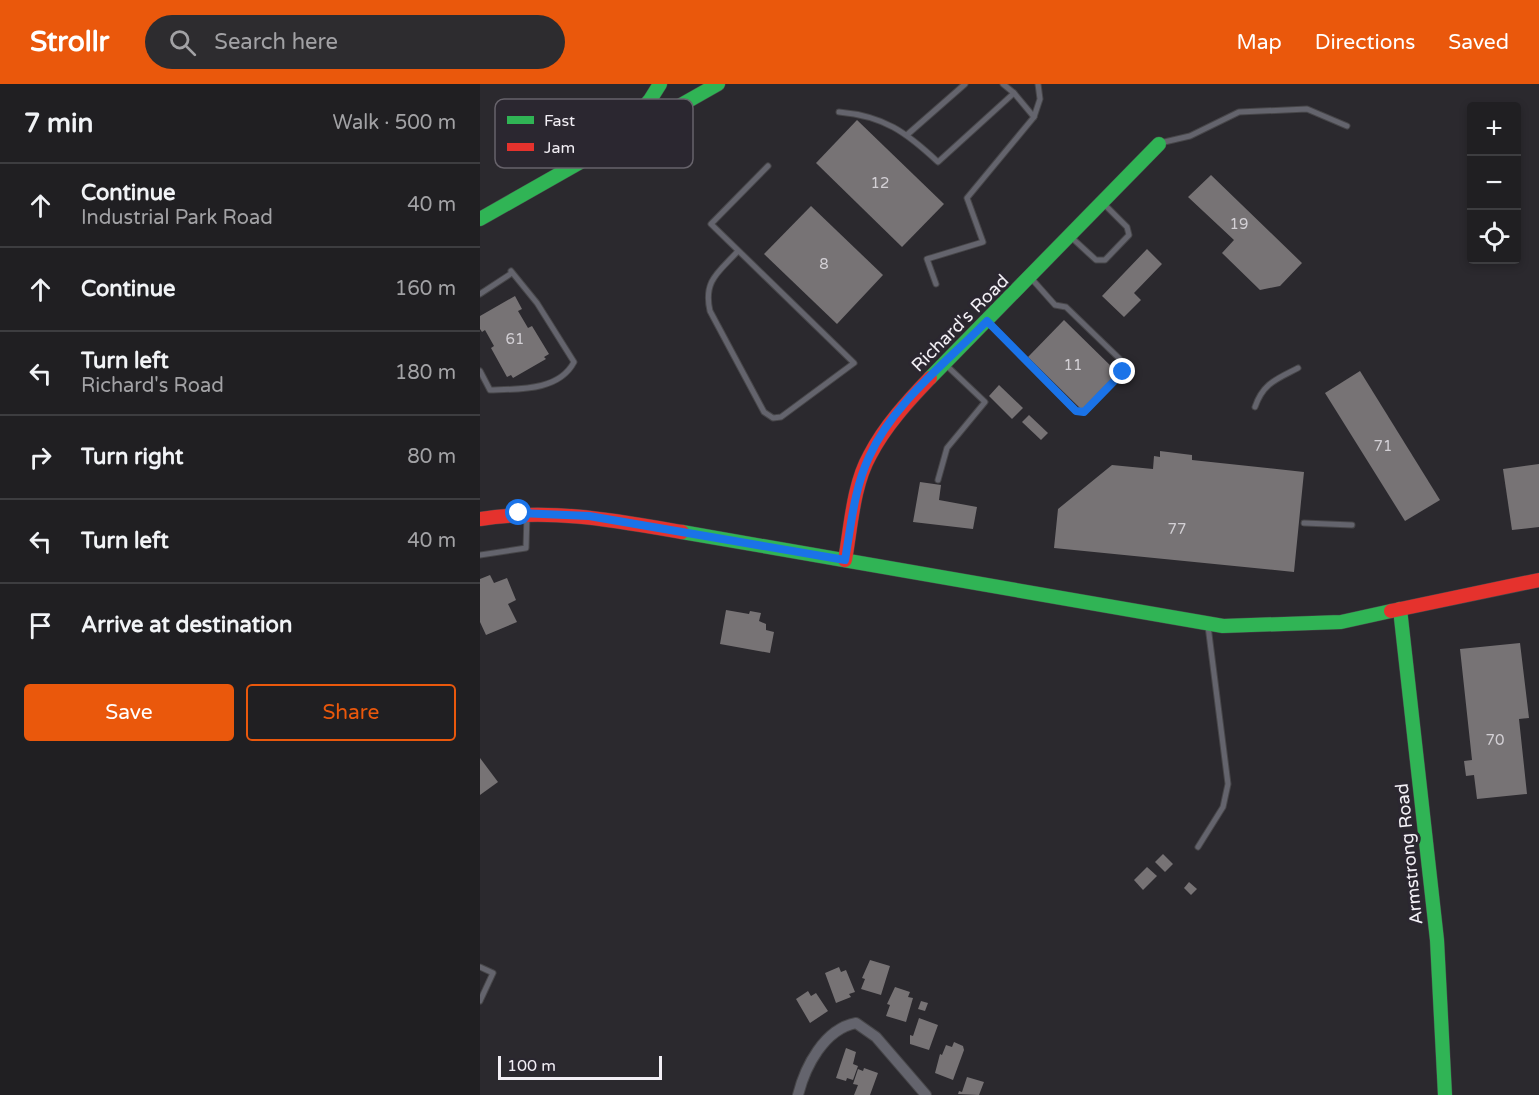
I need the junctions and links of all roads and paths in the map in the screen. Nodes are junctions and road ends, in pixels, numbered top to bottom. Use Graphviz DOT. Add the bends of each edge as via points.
graph roads {
  1 [pos="660,84"];
  2 [pos="718,84"];
  3 [pos="964,84"];
  4 [pos="1003,84"];
  5 [pos="1038,84"];
  6 [pos="1014,93"];
  7 [pos="651,99"];
  8 [pos="691,99"];
  9 [pos="839,112"];
  10 [pos="1034,117"];
  11 [pos="1347,126"];
  12 [pos="908,134"];
  13 [pos="1159,144"];
  14 [pos="768,166"];
  15 [pos="569,168"];
  16 [pos="1102,203"];
  17 [pos="480,219"];
  18 [pos="1071,237"];
  19 [pos="738,251"];
  20 [pos="1030,277"];
  21 [pos="936,284"];
  22 [pos="480,294"];
  23 [pos="987,321"];
  24 [pos="945,364"];
  25 [pos="1298,368"];
  26 [pos="480,371"];
  27 [pos="1255,407"];
  28 [pos="938,480"];
  29 [pos="527,513"];
  30 [pos="480,519"];
  31 [pos="1304,523"];
  32 [pos="1352,525"];
  33 [pos="480,555"];
  34 [pos="845,560"];
  35 [pos="1539,580"];
  36 [pos="1400,609"];
  37 [pos="1208,624"];
  38 [pos="1198,847"];
  39 [pos="480,966"];
  40 [pos="480,1001"];
  41 [pos="798,1095"];
  42 [pos="926,1095"];
  43 [pos="1445,1095"];
  1 -- 7 [label="main road"];
  2 -- 8 [label="main road"];
  3 -- 12 [label="lane"];
  4 -- 6 [label="lane"];
  5 -- 10 [label="lane" via="1040,99"];
  6 -- 10 [label="lane"];
  6 -- 12 [label="lane" via="938,162"];
  9 -- 12 [label="lane" via="863,114"];
  10 -- 21 [label="lane" via="967,198 983,242 927,259"];
  11 -- 13 [label="lane" via="1307,109 1239,112 1190,136"];
  13 -- 16 [label="main road, Richard's Road"];
  14 -- 19 [label="lane" via="711,224"];
  15 -- 17 [label="main road"];
  16 -- 18 [label="main road, Richard's Road"];
  16 -- 18 [label="lane" via="1127,227 1129,235 1105,260 1096,260"];
  18 -- 20 [label="main road, Richard's Road"];
  19 -- 19 [label="lane" via="709,285 706,296 764,412 773,418 781,417 854,363"];
  20 -- 23 [label="main road, Richard's Road"];
  20 -- 23 [label="lane" via="1055,305 1066,307 1125,364 1123,372 1084,412 1076,411"];
  22 -- 26 [label="lane" via="512,272 537,303 574,362 569,372 557,380 529,388 490,390"];
  23 -- 24 [label="main road, Richard's Road"];
  24 -- 28 [label="lane" via="986,402 946,448"];
  24 -- 34 [label="main road, Richard's Road" via="903,406 869,456"];
  25 -- 27 [label="lane" via="1272,381 1260,393"];
  29 -- 30 [label="main road"];
  29 -- 33 [label="lane" via="525,548"];
  29 -- 34 [label="main road" via="589,516"];
  31 -- 32 [label="lane"];
  34 -- 37 [label="main road"];
  35 -- 36 [label="main road"];
  36 -- 37 [label="main road" via="1341,622 1255,627"];
  36 -- 43 [label="main road, Armstrong Road" via="1437,940"];
  37 -- 38 [label="lane" via="1228,784 1223,807"];
  39 -- 40 [label="lane" via="493,973"];
  41 -- 42 [label="street" via="807,1068 820,1049 841,1029 856,1023 876,1037"];
}
